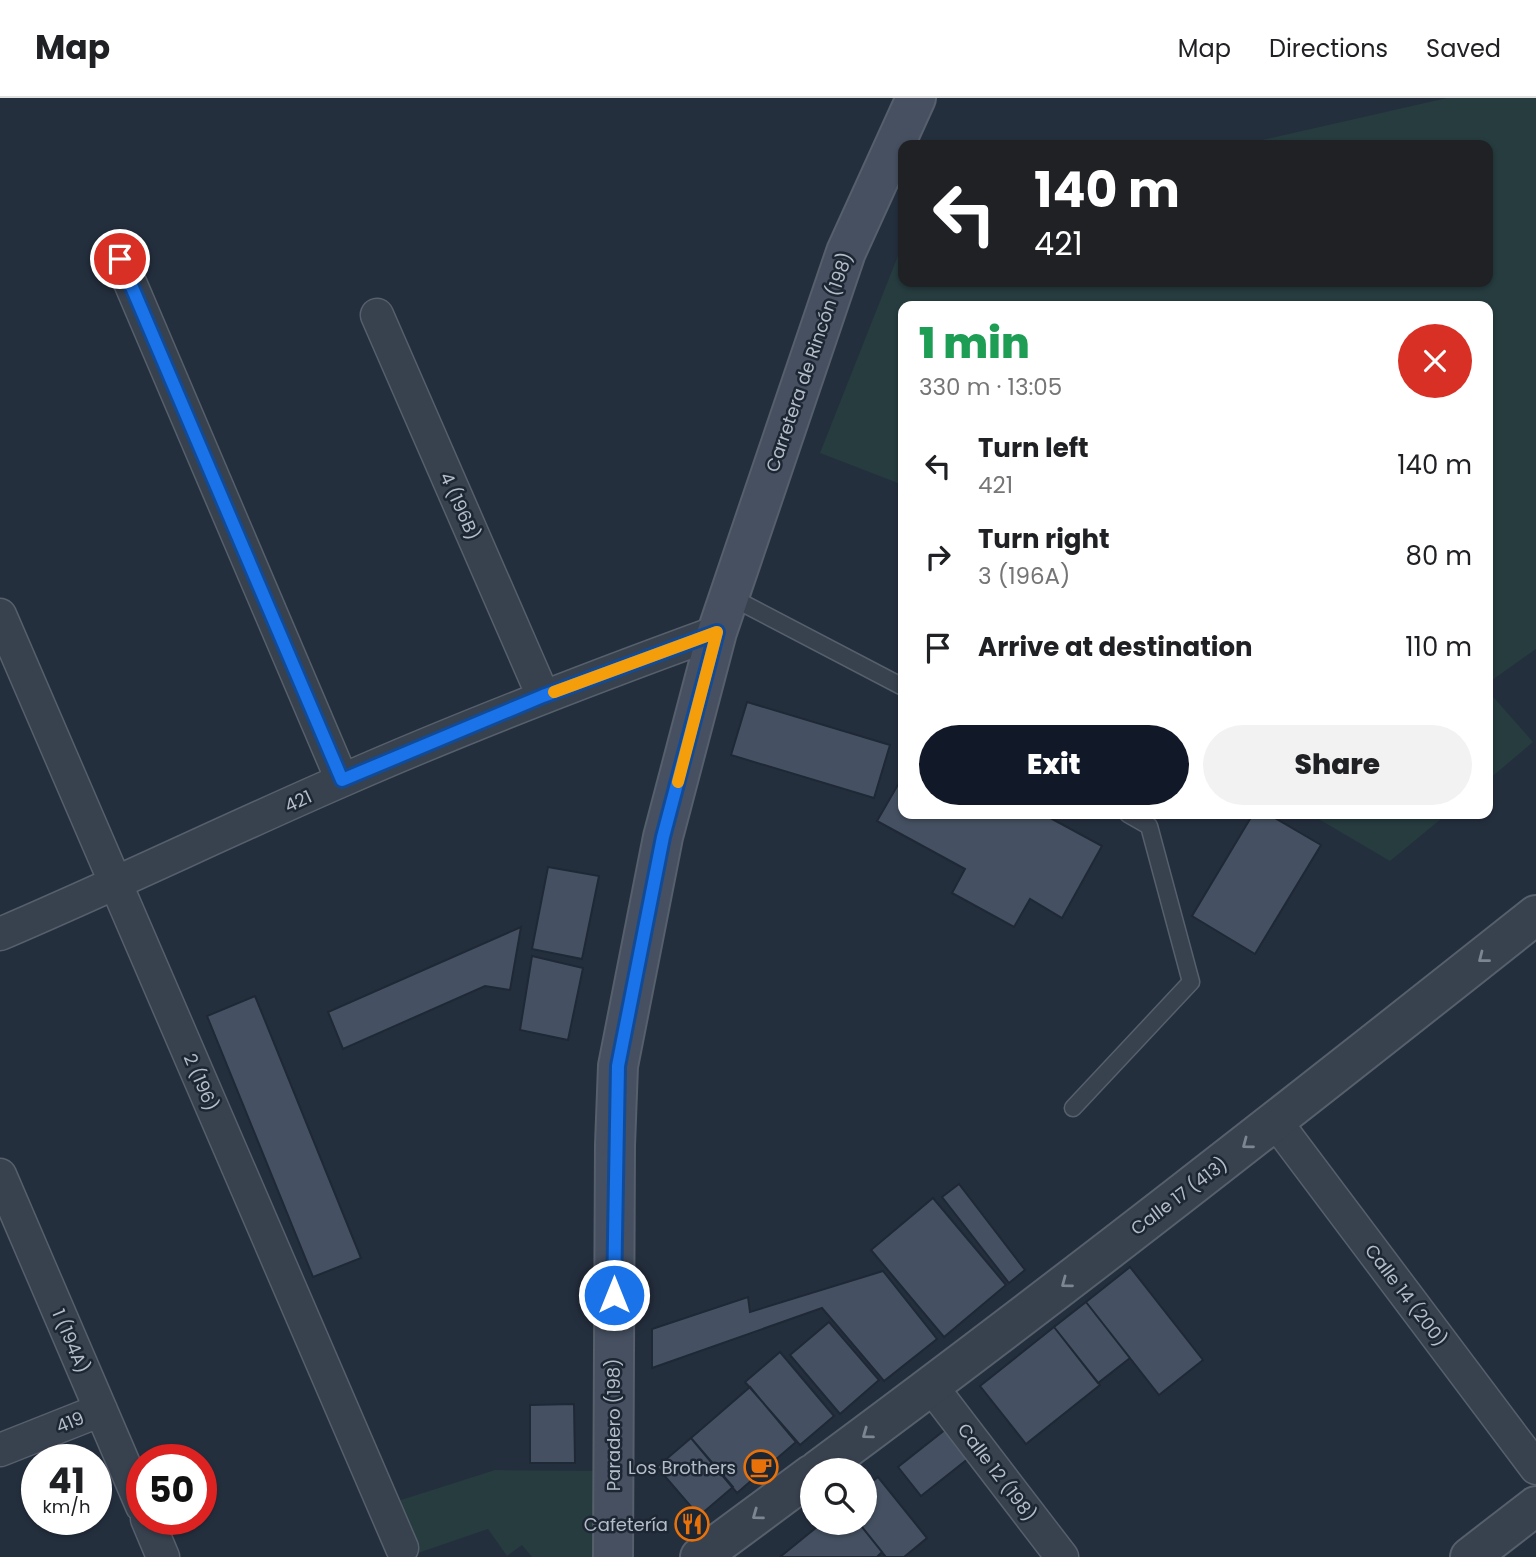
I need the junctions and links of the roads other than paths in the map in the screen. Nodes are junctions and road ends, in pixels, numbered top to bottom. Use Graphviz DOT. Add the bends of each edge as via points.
graph roads {
  1 [pos="916,98"];
  2 [pos="120,259"];
  3 [pos="377,316"];
  4 [pos="729,596"];
  5 [pos="0,615"];
  6 [pos="717,632"];
  7 [pos="898,684"];
  8 [pos="543,696"];
  9 [pos="342,780"];
  10 [pos="1137,819"];
  11 [pos="116,884"];
  12 [pos="1536,915"];
  13 [pos="0,933"];
  14 [pos="1073,1108"];
  15 [pos="1276,1122"];
  16 [pos="0,1175"];
  17 [pos="932,1386"];
  18 [pos="100,1410"];
  19 [pos="0,1450"];
  20 [pos="834,1458"];
  21 [pos="1536,1468"];
  22 [pos="126,1469"];
  23 [pos="800,1483"];
  24 [pos="1536,1506"];
  25 [pos="154,1535"];
  26 [pos="402,1548"];
  27 [pos="163,1557"];
  28 [pos="612,1557"];
  29 [pos="700,1557"];
  30 [pos="1062,1557"];
  31 [pos="1470,1557"];
  1 -- 4 [label="main road, Carretera de Rincón (198)" via="846,252"];
  2 -- 9 [label="street"];
  3 -- 8 [label="street, 4 (196B)"];
  4 -- 6 [label="main road, Carretera de Rincón (198)"];
  4 -- 7 [label="lane"];
  5 -- 11 [label="street, 2 (196)"];
  6 -- 8 [label="street, 421"];
  6 -- 28 [label="main road, Paradero (198)" via="663,837 618,1066"];
  8 -- 9 [label="street, 421"];
  9 -- 11 [label="street, 421"];
  10 -- 14 [label="lane" via="1149,826 1191,982"];
  11 -- 13 [label="street, 421"];
  11 -- 26 [label="street, 2 (196)"];
  12 -- 15 [label="street, Calle 17 (413), one-way"];
  15 -- 17 [label="street, Calle 17 (413), one-way"];
  15 -- 21 [label="street, Calle 14 (200)"];
  16 -- 18 [label="street, 1 (194A)"];
  17 -- 20 [label="street, Calle 17 (413), one-way"];
  17 -- 30 [label="street, Calle 12 (198)"];
  18 -- 19 [label="street, 419"];
  18 -- 22 [label="street, 1 (194A)"];
  23 -- 29 [label="street, one-way"];
  24 -- 31 [label="street"];
  25 -- 27 [label="street"];
}
